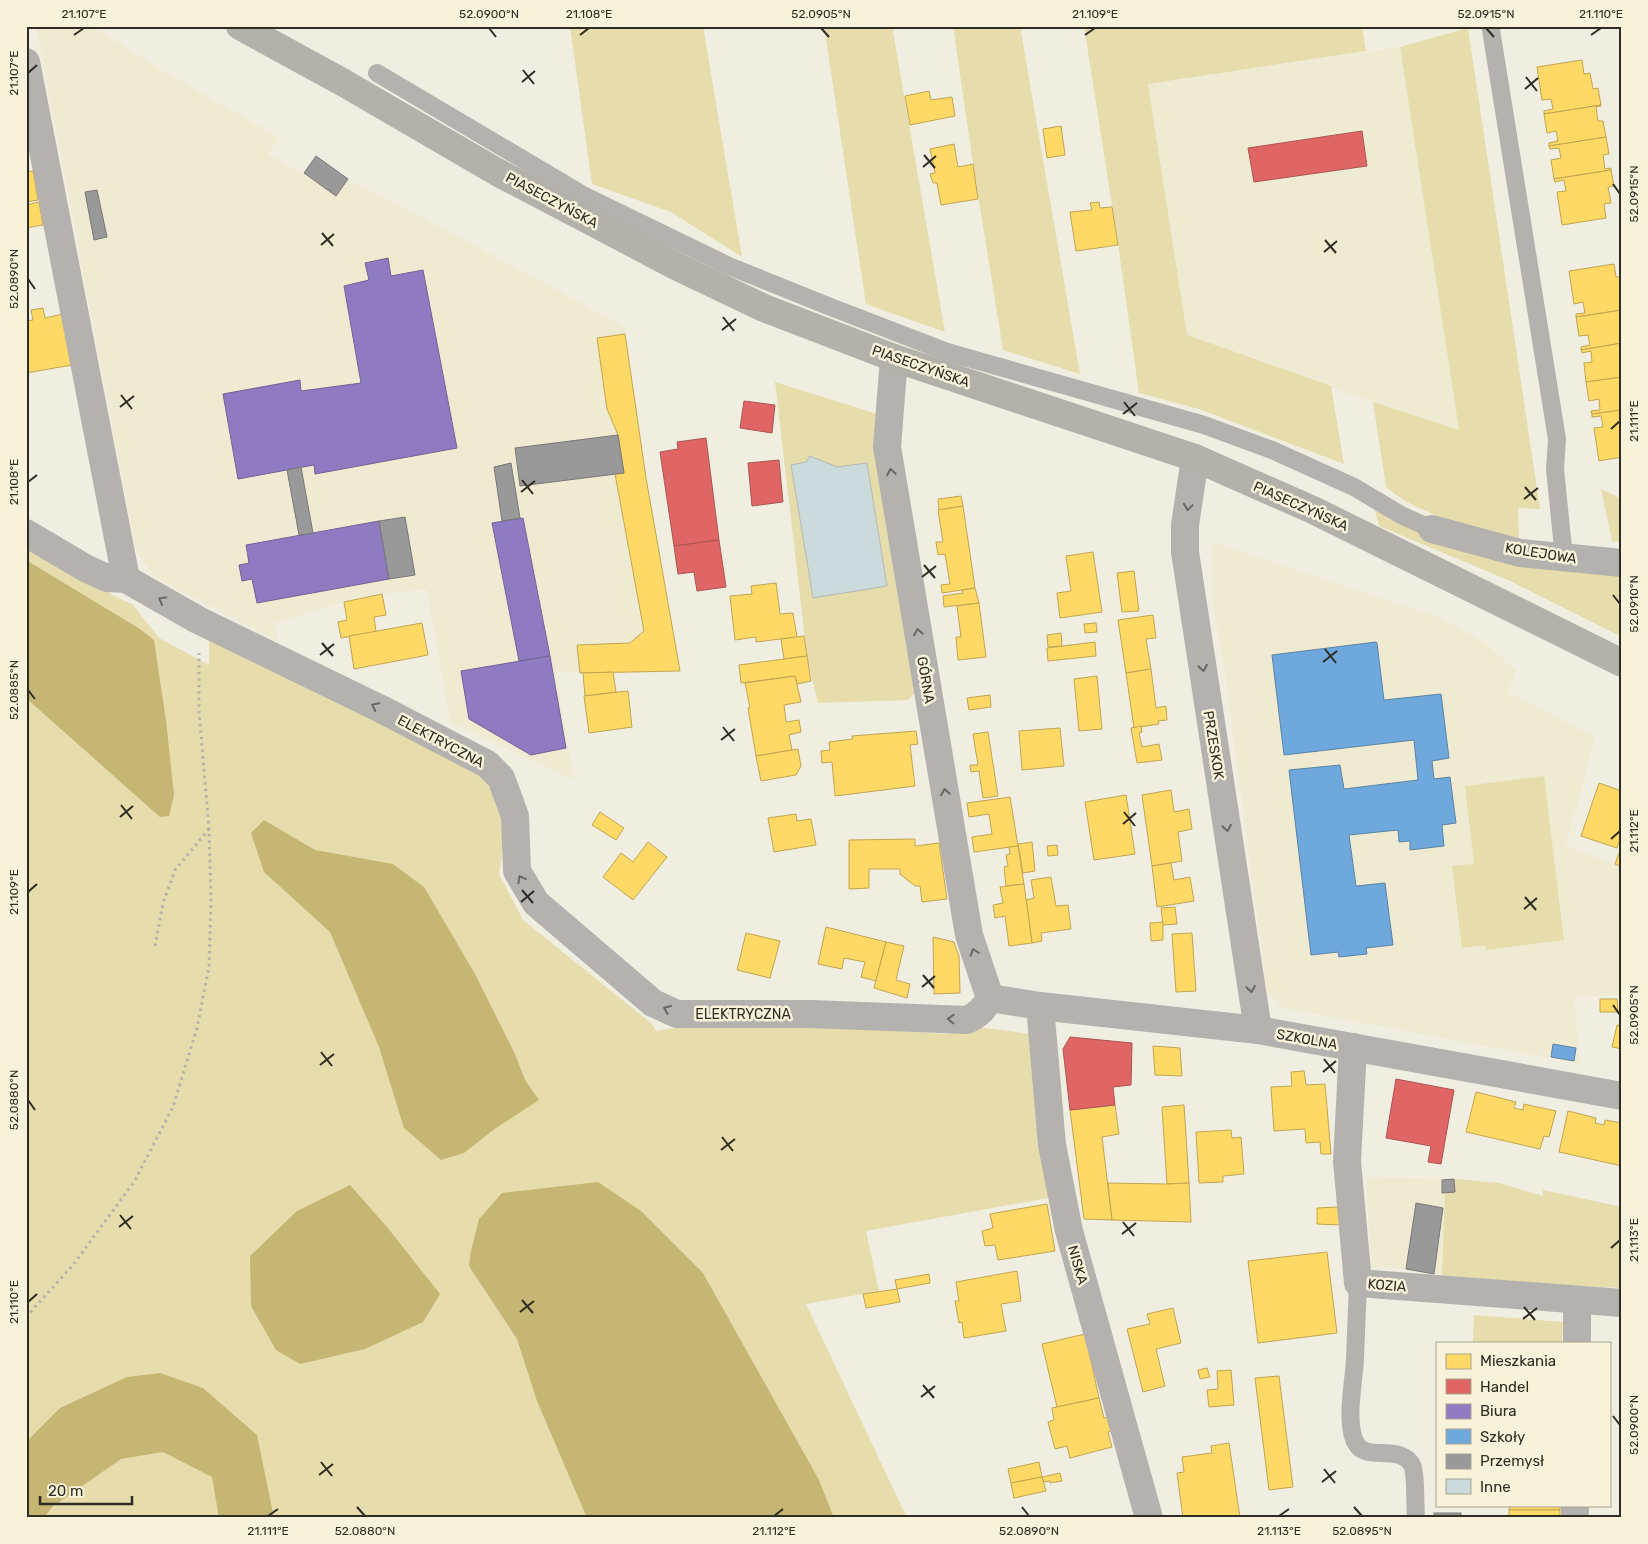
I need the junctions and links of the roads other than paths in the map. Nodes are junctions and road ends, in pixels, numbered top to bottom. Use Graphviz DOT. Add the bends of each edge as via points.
graph roads {
  1 [pos="240,26"];
  2 [pos="1492,26"];
  3 [pos="26,62"];
  4 [pos="377,73"];
  5 [pos="894,358"];
  6 [pos="1195,458"];
  7 [pos="1432,529"];
  8 [pos="26,533"];
  9 [pos="1564,558"];
  10 [pos="1622,563"];
  11 [pos="126,579"];
  12 [pos="1622,663"];
  13 [pos="990,998"];
  14 [pos="1040,1006"];
  15 [pos="1258,1030"];
  16 [pos="1353,1047"];
  17 [pos="1622,1096"];
  18 [pos="1358,1283"];
  19 [pos="1577,1300"];
  20 [pos="1622,1303"];
  21 [pos="1577,1342"];
  22 [pos="1149,1518"];
  23 [pos="1416,1518"];
  1 -- 5 [label="main road, PIASECZYŃSKA" via="498,172 676,266 764,308"];
  2 -- 9 [label="lane" via="1557,439 1555,469"];
  3 -- 11 [label="street"];
  4 -- 7 [label="lane" via="583,195 729,266 947,352 1204,425 1272,450 1354,487 1400,515"];
  5 -- 6 [label="main road, PIASECZYŃSKA"];
  13 -- 5 [label="street, GÓRNA, one-way" via="969,935 887,447"];
  6 -- 12 [label="main road, PIASECZYŃSKA" via="1313,510"];
  6 -- 15 [label="street, PRZESKOK, one-way" via="1185,552"];
  7 -- 9 [label="street, KOLEJOWA" via="1520,553"];
  8 -- 11 [label="street, ELEKTRYCZNA" via="87,569 107,578"];
  9 -- 10 [label="street, KOLEJOWA"];
  13 -- 11 [label="street, ELEKTRYCZNA, one-way" via="978,1015 968,1020 811,1014 677,1014 653,1003 536,903 517,871 515,816 501,778 487,764 198,620"];
  13 -- 14 [label="street, SZKOLNA"];
  14 -- 15 [label="street, SZKOLNA"];
  14 -- 22 [label="street, NISKA" via="1052,1145 1068,1231"];
  15 -- 16 [label="street, SZKOLNA"];
  16 -- 17 [label="street, SZKOLNA"];
  16 -- 18 [label="street, KOZIA" via="1347,1161"];
  18 -- 19 [label="street, KOZIA"];
  18 -- 23 [label="lane" via="1352,1436 1363,1451 1397,1454 1413,1466"];
  19 -- 20 [label="street, KOZIA"];
  19 -- 21 [label="street"];
}
